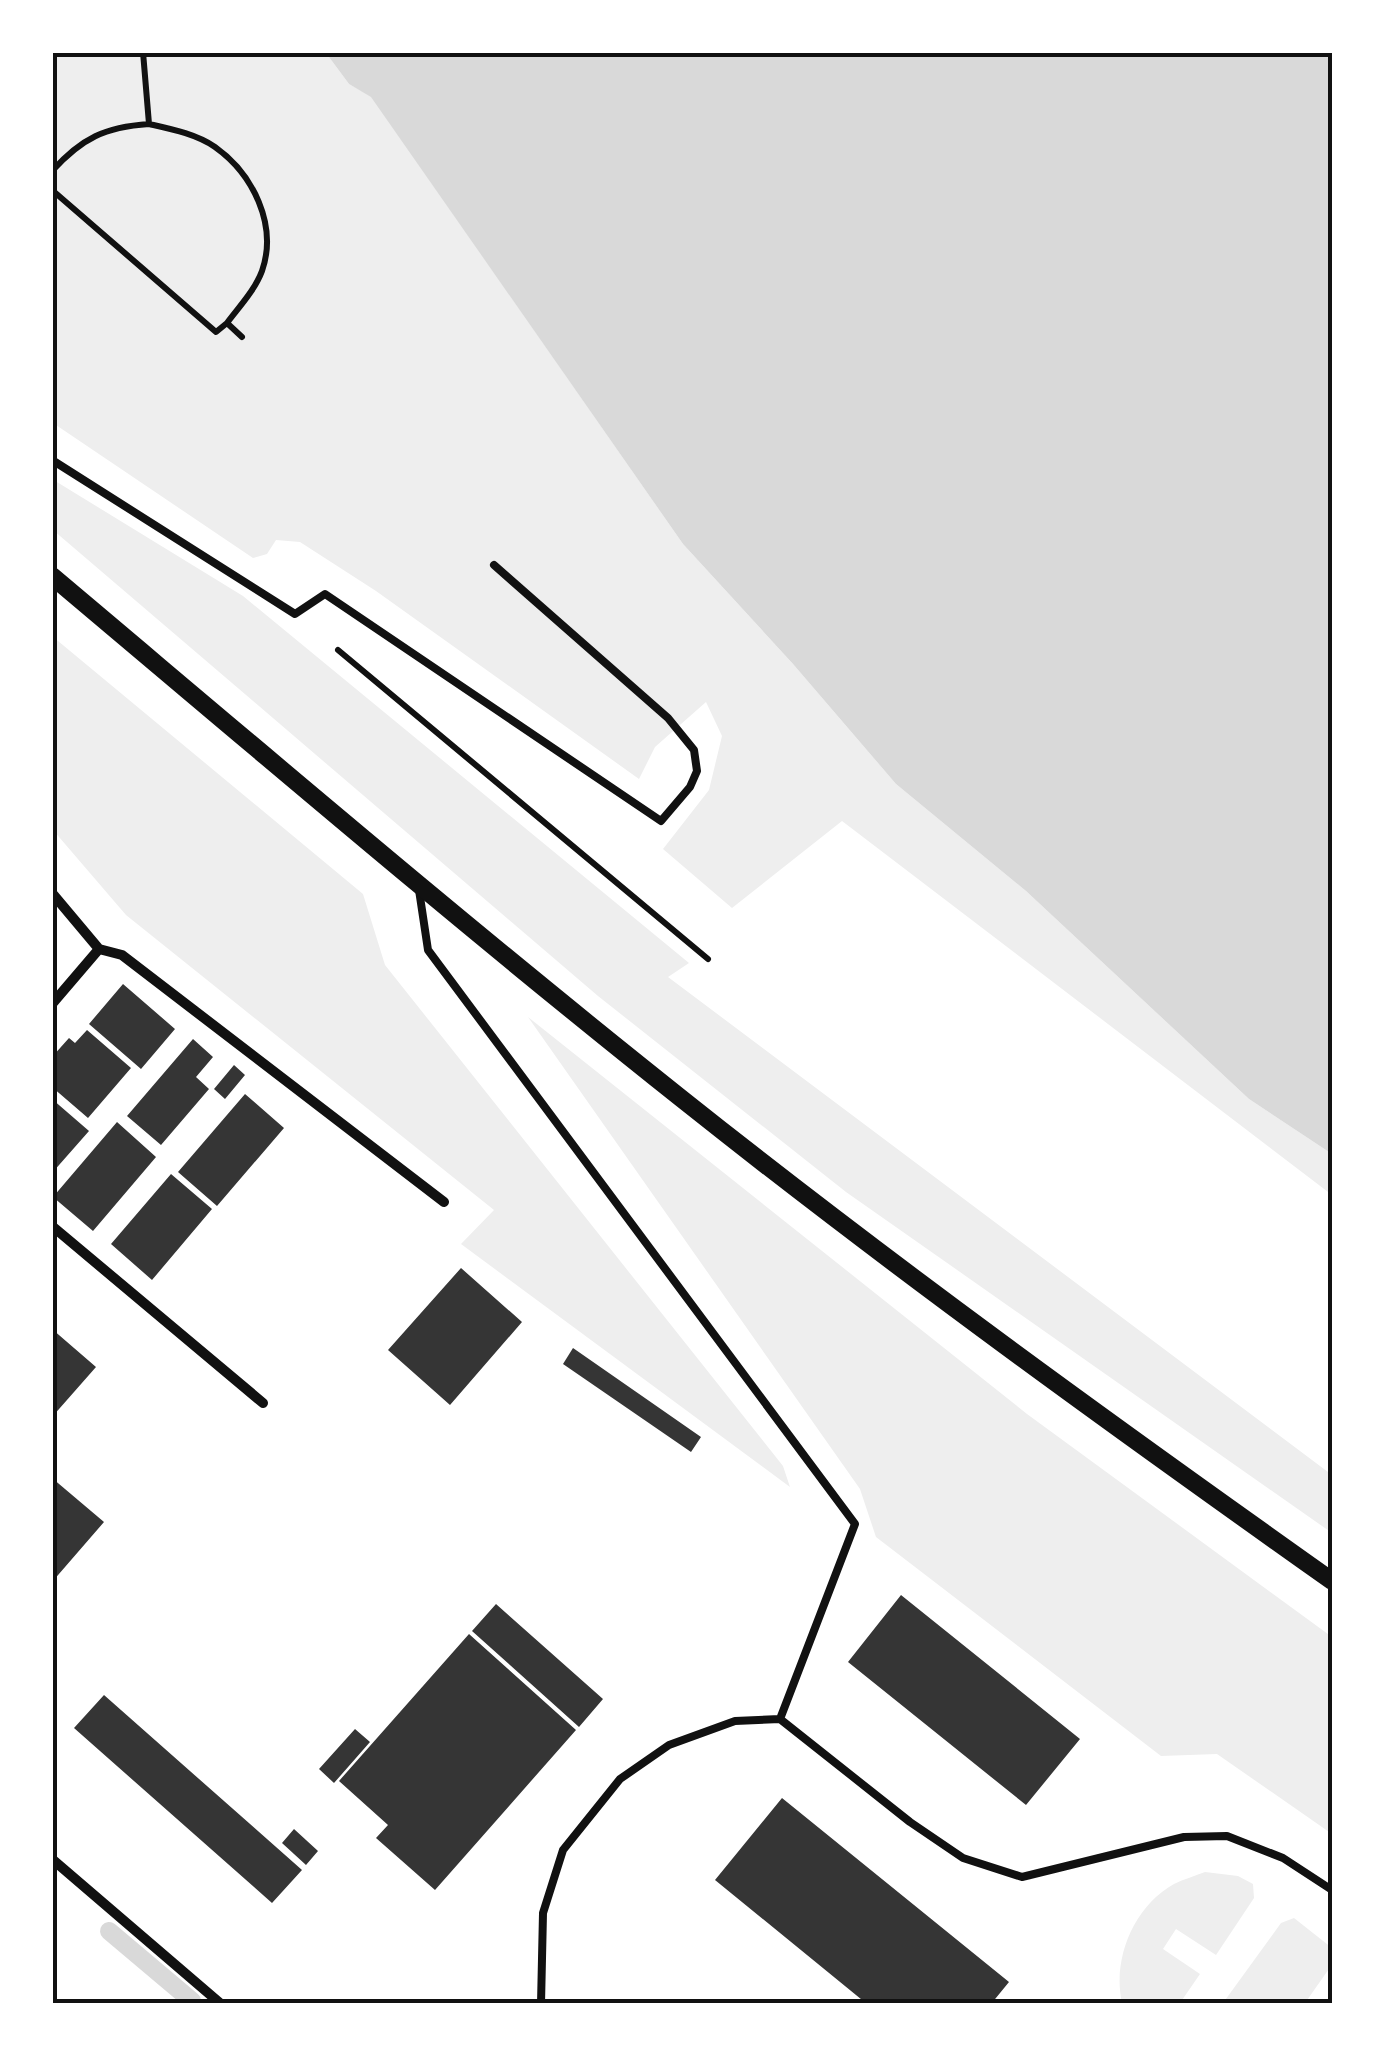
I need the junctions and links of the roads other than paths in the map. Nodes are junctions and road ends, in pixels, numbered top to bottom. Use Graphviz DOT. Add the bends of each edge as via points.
graph roads {
  1 [pos="52,460"];
  2 [pos="494,565"];
  3 [pos="52,576"];
  4 [pos="418,886"];
  5 [pos="52,893"];
  6 [pos="99,949"];
  7 [pos="52,1004"];
  8 [pos="444,1202"];
  9 [pos="52,1226"];
  10 [pos="263,1403"];
  11 [pos="1332,1581"];
  12 [pos="780,1719"];
  13 [pos="52,1858"];
  14 [pos="1332,1890"];
  15 [pos="221,2004"];
  16 [pos="541,2004"];
  1 -- 2 [label="lane" via="295,614 325,594 660,821 690,787 697,770 694,750 668,718"];
  3 -- 4 [label="street"];
  4 -- 11 [label="street" via="684,1101 1055,1384"];
  4 -- 12 [label="lane" via="428,950 855,1524"];
  5 -- 6 [label="street"];
  6 -- 7 [label="street"];
  6 -- 8 [label="street" via="122,956"];
  9 -- 10 [label="street"];
  12 -- 14 [label="lane" via="963,1858 1022,1877 1184,1837 1227,1836 1283,1858"];
  12 -- 16 [label="lane" via="735,1720 669,1745 620,1779 563,1850 543,1913"];
  13 -- 15 [label="street"];
}
